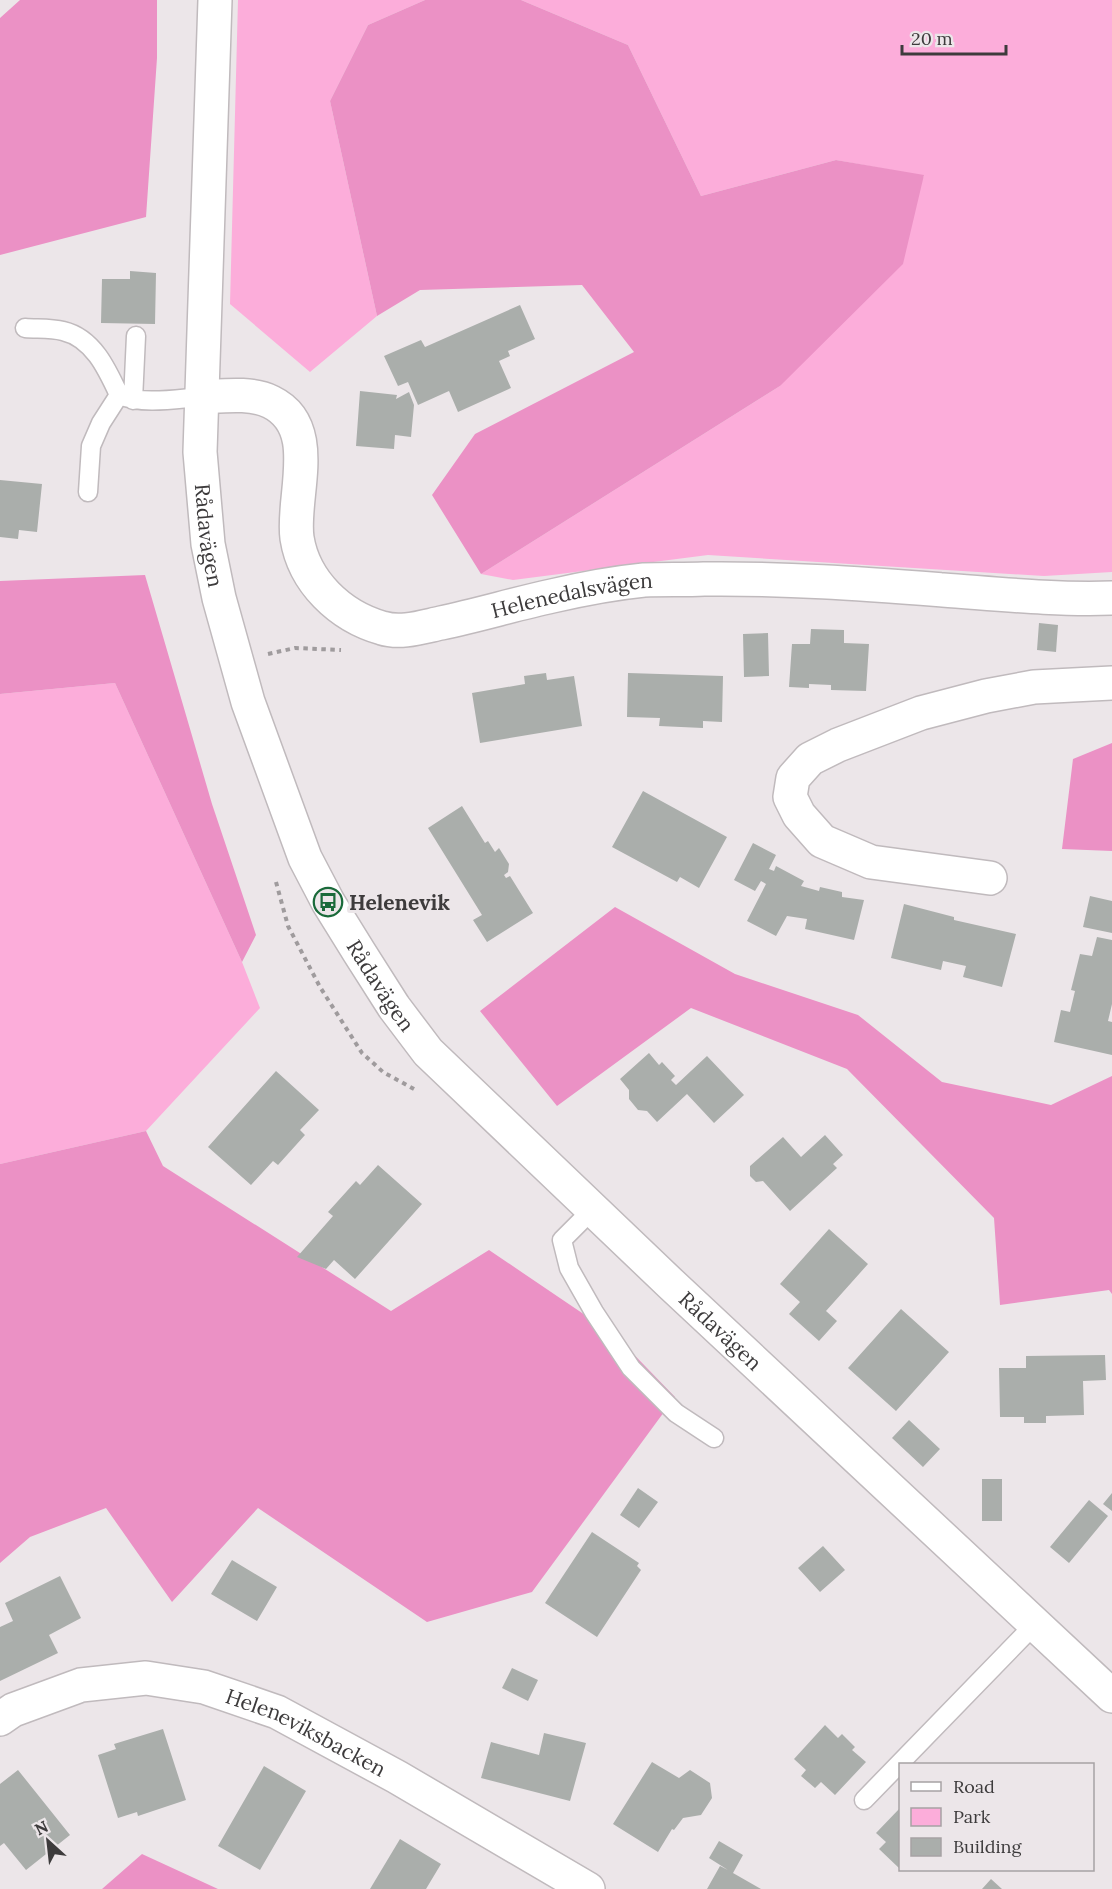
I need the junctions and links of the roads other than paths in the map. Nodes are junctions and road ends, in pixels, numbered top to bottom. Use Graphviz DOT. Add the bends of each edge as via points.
graph roads {
  1 [pos="215,0"];
  2 [pos="25,328"];
  3 [pos="136,336"];
  4 [pos="201,397"];
  5 [pos="126,398"];
  6 [pos="88,492"];
  7 [pos="1112,598"];
  8 [pos="1112,683"];
  9 [pos="990,878"];
  10 [pos="592,1210"];
  11 [pos="714,1438"];
  12 [pos="1035,1624"];
  13 [pos="1112,1696"];
  14 [pos="0,1719"];
  15 [pos="900,1763"];
  16 [pos="899,1764"];
  17 [pos="864,1800"];
  18 [pos="588,1889"];
  1 -- 4 [label="street, Rådavägen"];
  2 -- 5 [label="lane" via="63,331 86,342"];
  3 -- 5 [label="lane"];
  4 -- 5 [label="lane"];
  4 -- 7 [label="street, Helenedalsvägen" via="253,397 286,412 298,433 302,461 297,536 304,566 333,603 384,629 409,630 553,596 644,580 752,578 1027,597"];
  4 -- 10 [label="street, Rådavägen" via="204,502 219,598 248,702 305,858 359,952 428,1052"];
  5 -- 6 [label="lane" via="101,423 92,446"];
  8 -- 9 [label="street" via="1034,687 921,713 810,759 793,778 790,797 799,815 822,841 871,862"];
  10 -- 11 [label="lane" via="562,1240 569,1268 631,1368 676,1413"];
  10 -- 12 [label="street, Rådavägen"];
  12 -- 13 [label="street, Rådavägen"];
  12 -- 15 [label="lane"];
  14 -- 18 [label="street, Heleneviksbacken" via="13,1710 81,1685 146,1678 204,1687 277,1713 397,1777"];
  16 -- 17 [label="lane"];
}
